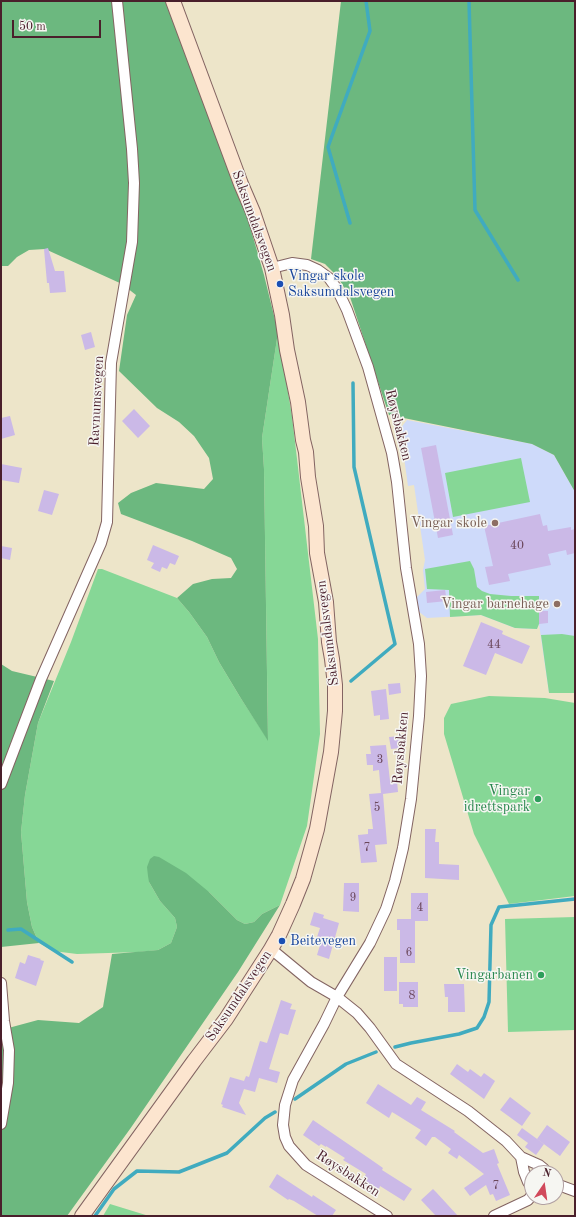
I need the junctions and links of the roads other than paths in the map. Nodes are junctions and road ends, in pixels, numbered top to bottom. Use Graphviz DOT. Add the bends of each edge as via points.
graph roads {
  1 [pos="117,1"];
  2 [pos="172,1"];
  3 [pos="272,268"];
  4 [pos="1,784"];
  5 [pos="271,949"];
  6 [pos="1,983"];
  7 [pos="337,997"];
  8 [pos="1,1124"];
  9 [pos="521,1157"];
  10 [pos="539,1165"];
  11 [pos="524,1172"];
  12 [pos="564,1187"];
  13 [pos="575,1191"];
  14 [pos="524,1202"];
  15 [pos="82,1216"];
  16 [pos="388,1216"];
  17 [pos="494,1216"];
  1 -- 4 [label="street, Ravnumsvegen" via="134,183 132,242 109,388 107,522 101,544 41,679"];
  2 -- 3 [label="main road, Saksumdalsvegen"];
  3 -- 5 [label="main road, Saksumdalsvegen" via="306,452 326,602 335,711 331,752 317,829 293,904"];
  3 -- 7 [label="street, Røysbakken" via="292,263 318,270 337,289 347,310 368,367 392,453 406,568 419,644 419,716 411,799 403,848 386,909"];
  5 -- 7 [label="street" via="311,982"];
  5 -- 15 [label="main road, Saksumdalsvegen" via="226,1018"];
  6 -- 8 [label="street" via="9,1050 8,1082"];
  7 -- 9 [label="street" via="357,1013 396,1064 473,1115 506,1141"];
  7 -- 16 [label="street, Røysbakken" via="293,1080 283,1115 285,1136 292,1150 306,1164"];
  9 -- 10 [label="street"];
  9 -- 11 [label="street"];
  12 -- 13 [label="street"];
  14 -- 17 [label="street"];
}
